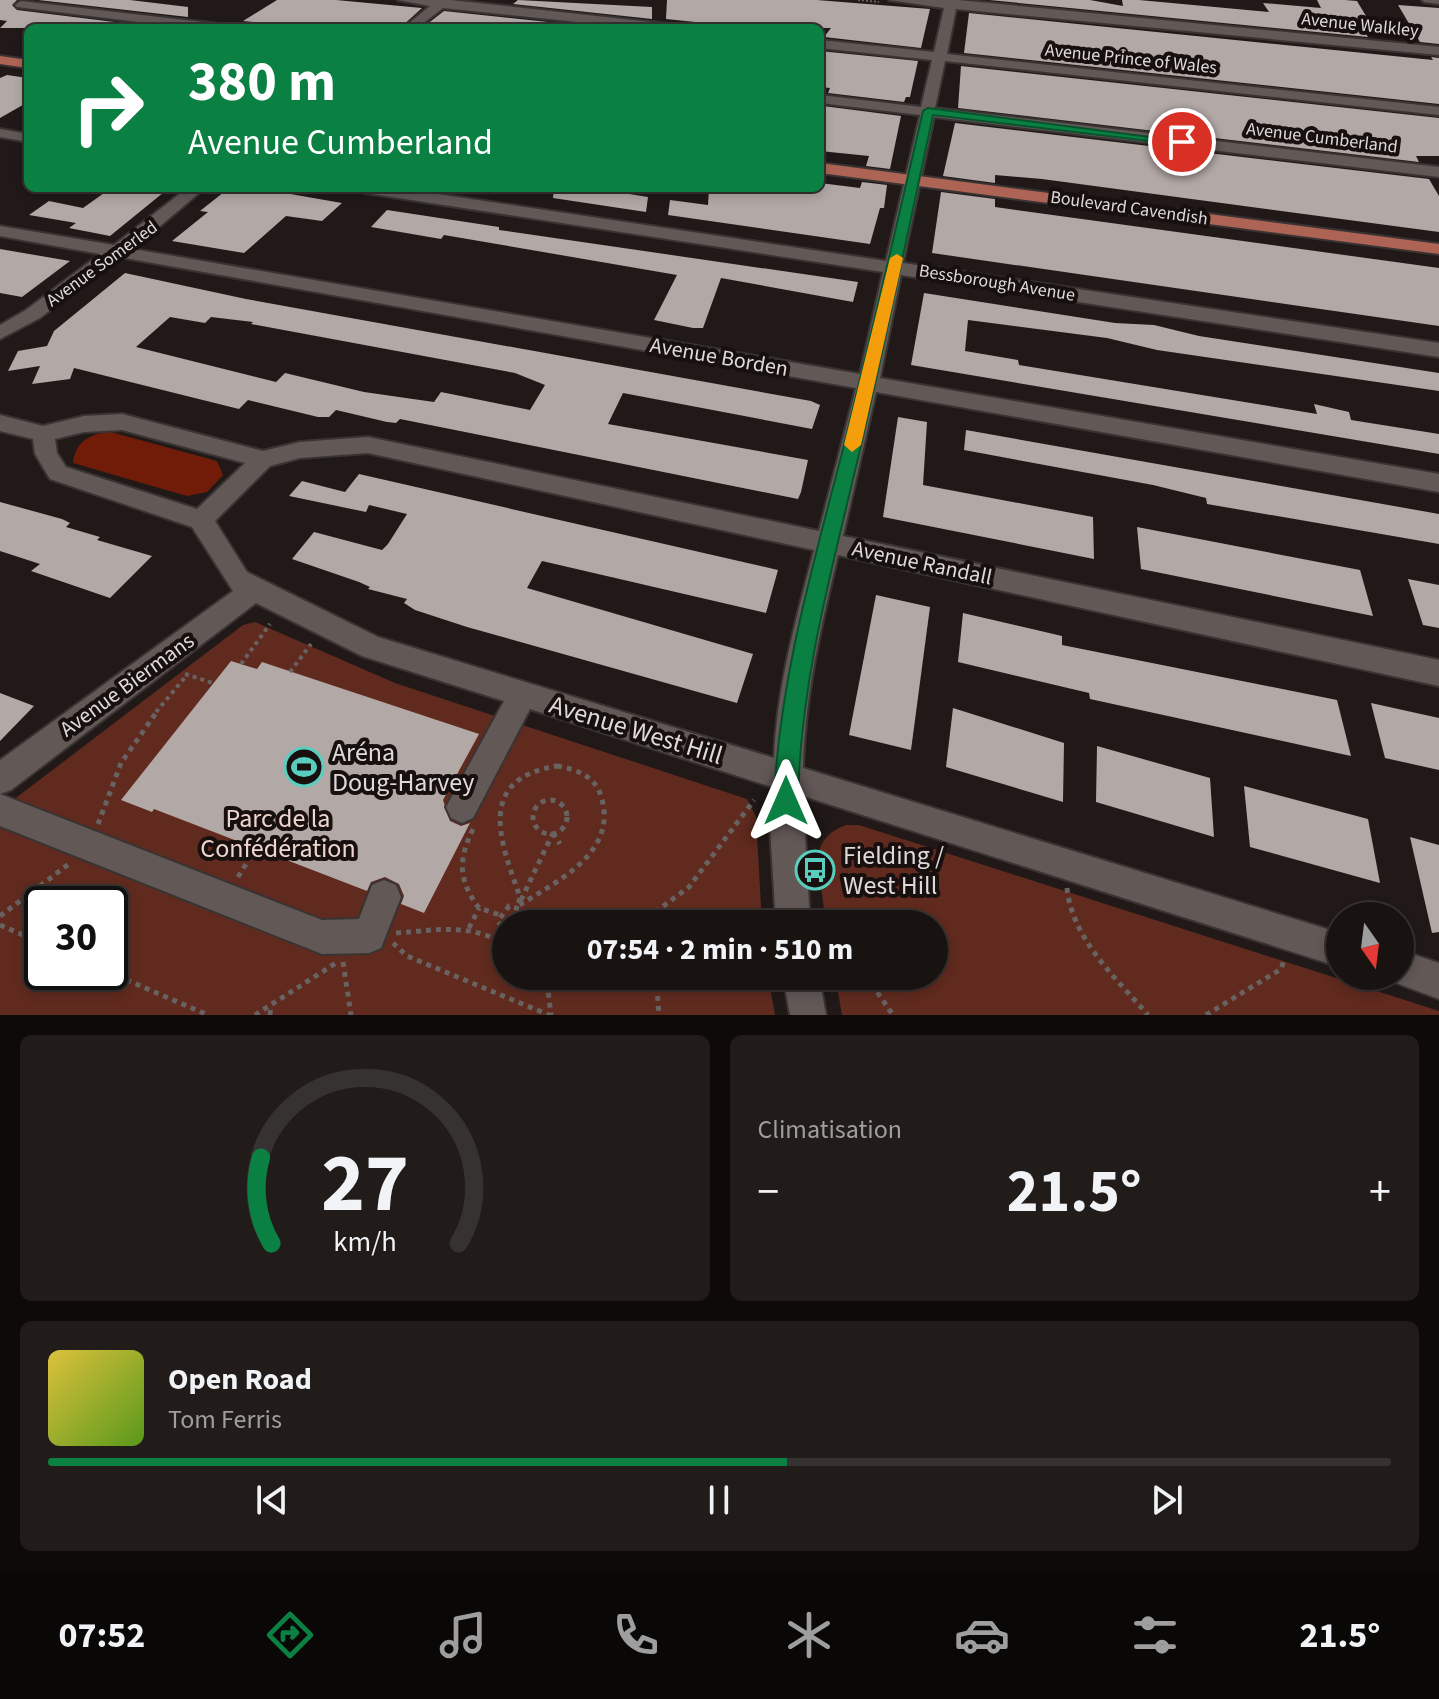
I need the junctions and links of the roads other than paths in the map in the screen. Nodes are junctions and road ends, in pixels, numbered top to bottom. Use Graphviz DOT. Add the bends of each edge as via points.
graph roads {
  1 [pos="404,0"];
  2 [pos="509,0"];
  3 [pos="895,0"];
  4 [pos="1428,0"];
  5 [pos="1439,1"];
  6 [pos="443,2"];
  7 [pos="952,3"];
  8 [pos="22,4"];
  9 [pos="498,10"];
  10 [pos="186,24"];
  11 [pos="414,24"];
  12 [pos="631,24"];
  13 [pos="824,44"];
  14 [pos="1439,51"];
  15 [pos="940,57"];
  16 [pos="0,60"];
  17 [pos="24,63"];
  18 [pos="824,99"];
  19 [pos="928,111"];
  20 [pos="1439,111"];
  21 [pos="0,133"];
  22 [pos="24,137"];
  23 [pos="824,169"];
  24 [pos="1439,172"];
  25 [pos="914,180"];
  26 [pos="192,192"];
  27 [pos="392,192"];
  28 [pos="0,231"];
  29 [pos="1439,249"];
  30 [pos="117,252"];
  31 [pos="894,267"];
  32 [pos="0,333"];
  33 [pos="1439,350"];
  34 [pos="868,383"];
  35 [pos="0,423"];
  36 [pos="43,434"];
  37 [pos="263,459"];
  38 [pos="1439,483"];
  39 [pos="201,520"];
  40 [pos="828,543"];
  41 [pos="253,591"];
  42 [pos="1439,673"];
  43 [pos="522,696"];
  44 [pos="786,776"];
  45 [pos="0,779"];
  46 [pos="0,810"];
  47 [pos="468,816"];
  48 [pos="384,897"];
  49 [pos="780,910"];
  50 [pos="1326,946"];
  51 [pos="1414,973"];
  52 [pos="1439,981"];
  53 [pos="804,990"];
  54 [pos="808,1015"];
  1 -- 6 [label="street"];
  2 -- 9 [label="street"];
  3 -- 7 [label="street, Avenue Walkley"];
  4 -- 5 [label="street"];
  6 -- 9 [label="street"];
  6 -- 11 [label="street"];
  7 -- 14 [label="street, Avenue Walkley"];
  7 -- 15 [label="street"];
  8 -- 10 [label="street"];
  9 -- 12 [label="street"];
  13 -- 15 [label="street, Avenue Prince of Wales"];
  15 -- 19 [label="street"];
  15 -- 20 [label="street, Avenue Prince of Wales"];
  16 -- 17 [label="main road"];
  18 -- 19 [label="street, Avenue Cumberland"];
  19 -- 24 [label="street, Avenue Cumberland"];
  19 -- 25 [label="street"];
  21 -- 22 [label="street"];
  23 -- 25 [label="main road, Boulevard Cavendish"];
  25 -- 29 [label="main road, Boulevard Cavendish"];
  25 -- 31 [label="street"];
  26 -- 30 [label="street, Avenue Somerled"];
  27 -- 31 [label="street, Bessborough Avenue"];
  28 -- 30 [label="street, Avenue Borden"];
  30 -- 32 [label="street, Avenue Somerled"];
  30 -- 34 [label="street, Avenue Borden"];
  31 -- 33 [label="street, Bessborough Avenue"];
  31 -- 34 [label="street"];
  34 -- 38 [label="street, Avenue Borden"];
  34 -- 40 [label="street"];
  35 -- 36 [label="street"];
  36 -- 37 [label="street, Avenue Randall" via="122,422"];
  36 -- 39 [label="street" via="46,454 58,473"];
  37 -- 39 [label="street"];
  37 -- 40 [label="street, Avenue Randall" via="300,450 368,445"];
  39 -- 41 [label="street, Avenue West Hill" via="238,580"];
  40 -- 42 [label="street, Avenue Randall"];
  40 -- 44 [label="street" via="797,682"];
  41 -- 43 [label="street, Avenue West Hill" via="372,647"];
  41 -- 45 [label="street, Avenue Biermans"];
  43 -- 44 [label="street, Avenue West Hill"];
  43 -- 47 [label="street"];
  44 -- 49 [label="street"];
  44 -- 50 [label="street, Avenue West Hill"];
  46 -- 48 [label="street" via="346,950 369,936"];
  51 -- 52 [label="street"];
  53 -- 54 [label="street"];
}
